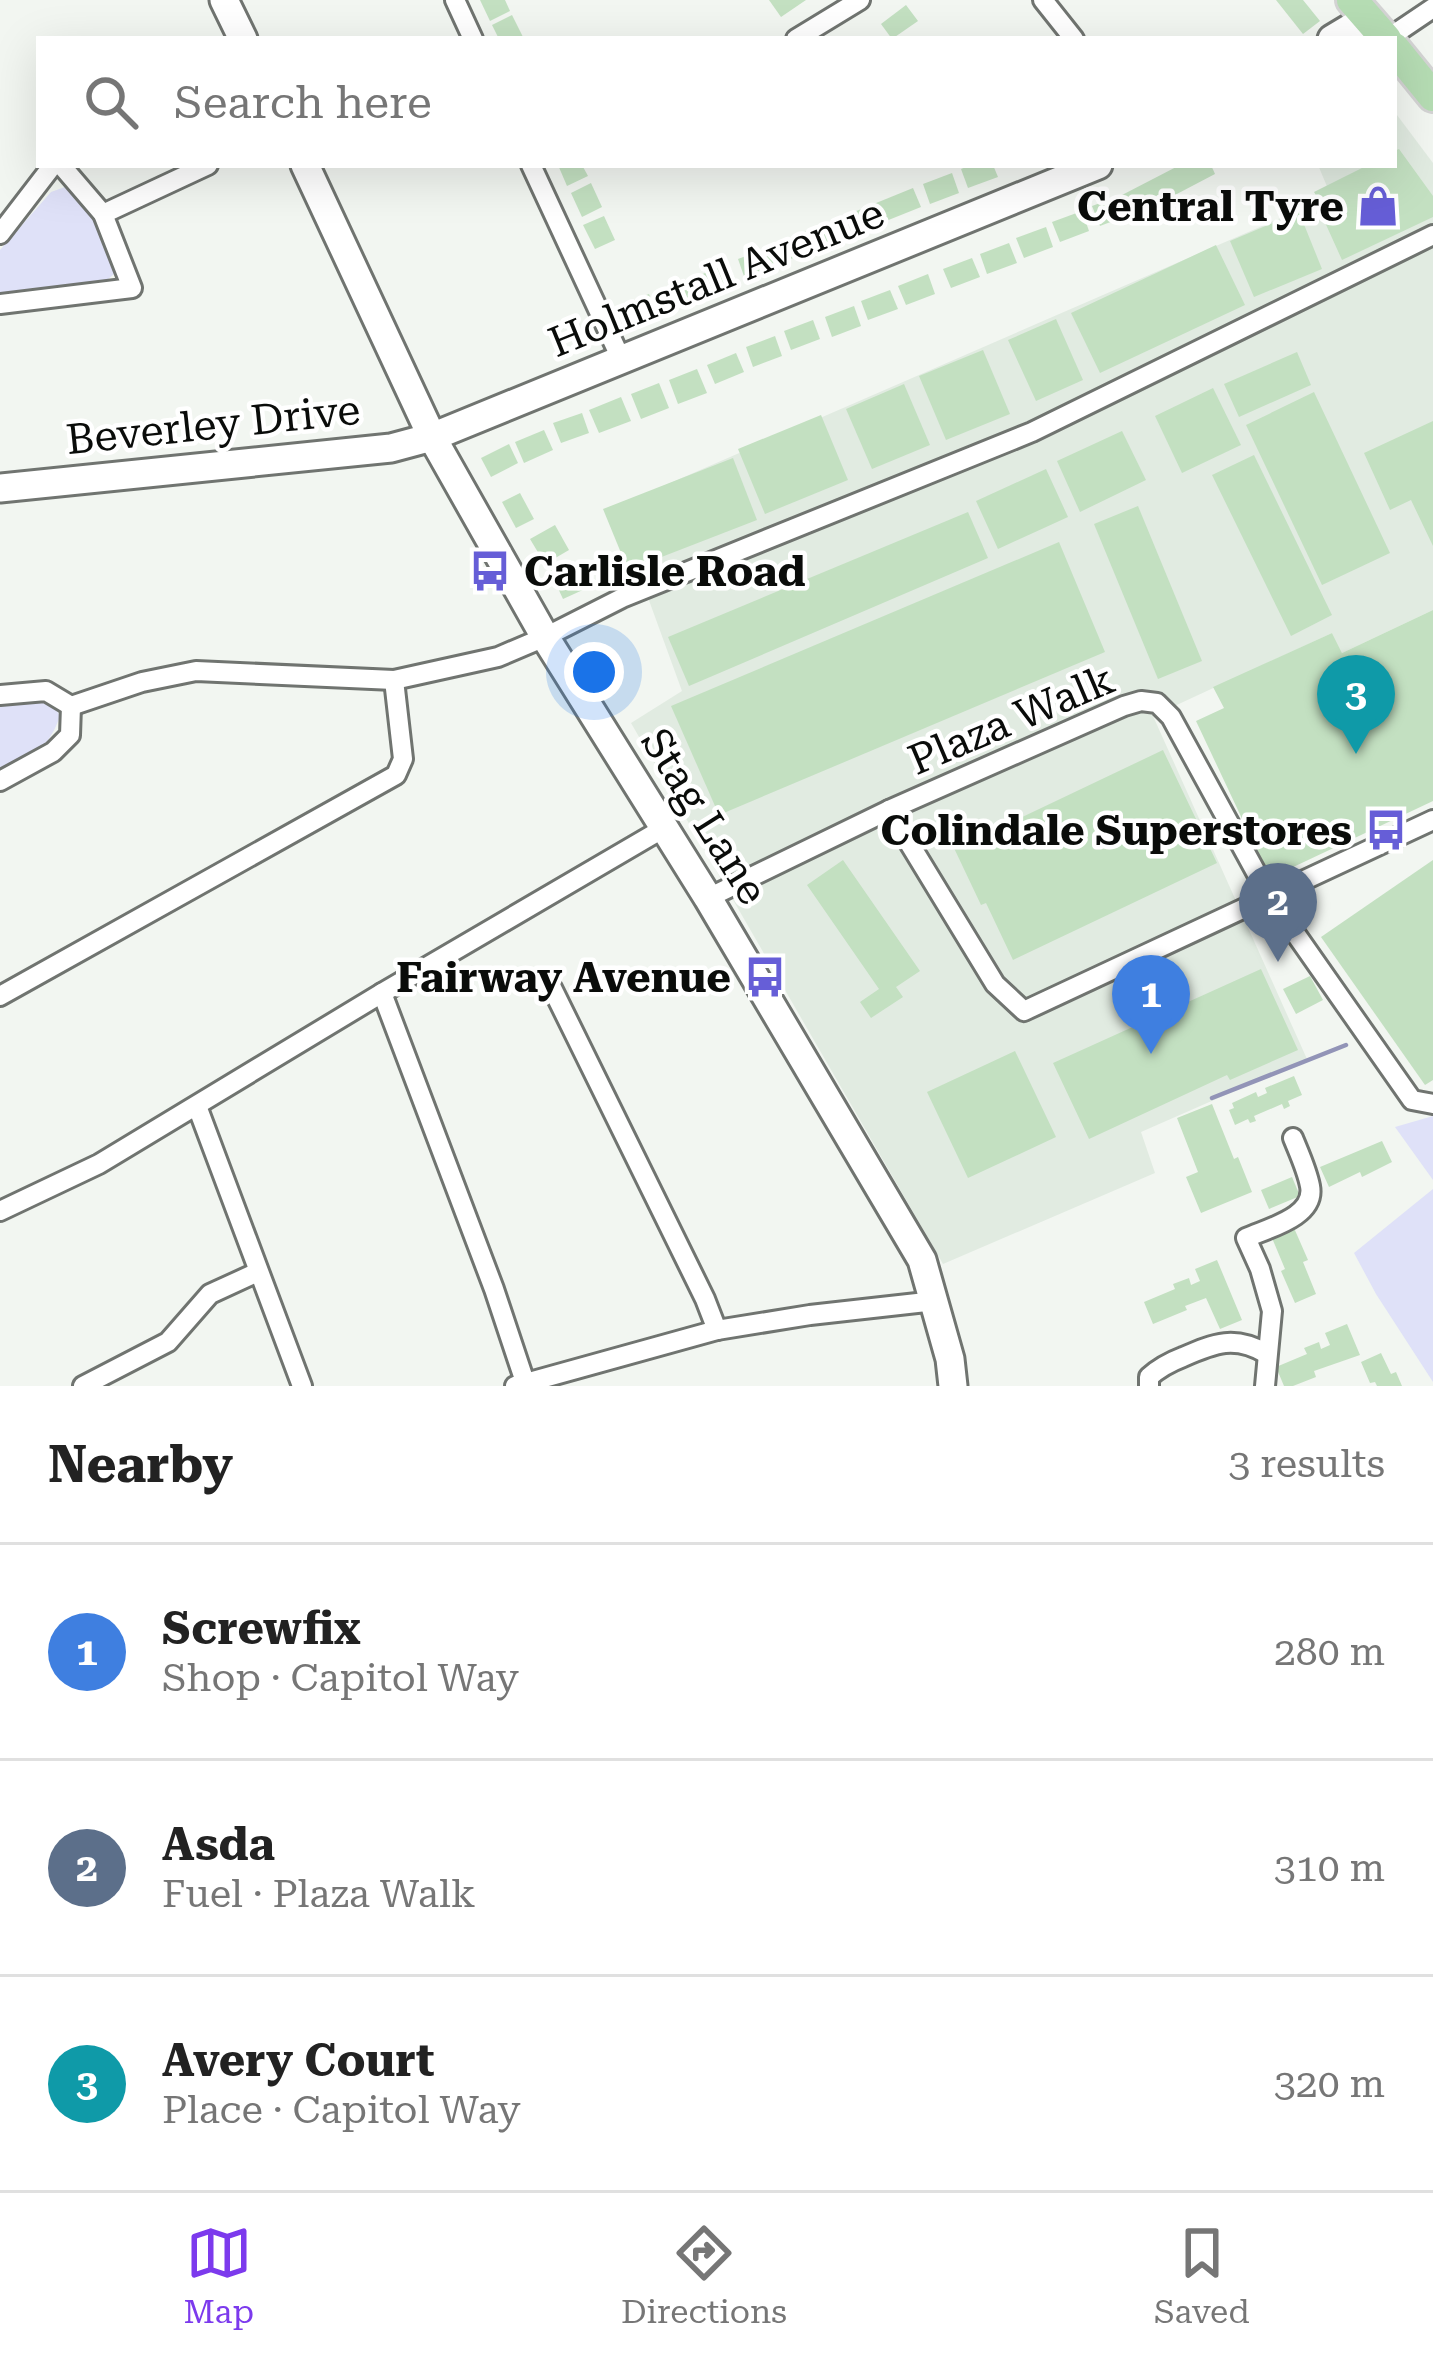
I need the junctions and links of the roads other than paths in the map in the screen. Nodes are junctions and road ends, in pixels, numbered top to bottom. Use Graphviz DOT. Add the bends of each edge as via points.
graph roads {
  1 [pos="224,0"];
  2 [pos="455,0"];
  3 [pos="860,0"];
  4 [pos="1043,0"];
  5 [pos="1433,8"];
  6 [pos="1373,24"];
  7 [pos="242,36"];
  8 [pos="472,36"];
  9 [pos="801,36"];
  10 [pos="1072,36"];
  11 [pos="1339,36"];
  12 [pos="1397,52"];
  13 [pos="1433,96"];
  14 [pos="55,168"];
  15 [pos="60,168"];
  16 [pos="202,168"];
  17 [pos="305,168"];
  18 [pos="532,168"];
  19 [pos="1090,168"];
  20 [pos="103,214"];
  21 [pos="0,234"];
  22 [pos="1433,236"];
  23 [pos="0,304"];
  24 [pos="622,361"];
  25 [pos="433,437"];
  26 [pos="0,488"];
  27 [pos="545,638"];
  28 [pos="394,680"];
  29 [pos="0,695"];
  30 [pos="71,706"];
  31 [pos="0,781"];
  32 [pos="889,810"];
  33 [pos="1433,820"];
  34 [pos="664,829"];
  35 [pos="1269,896"];
  36 [pos="708,898"];
  37 [pos="552,988"];
  38 [pos="382,993"];
  39 [pos="0,996"];
  40 [pos="1433,1105"];
  41 [pos="197,1106"];
  42 [pos="1293,1138"];
  43 [pos="0,1211"];
  44 [pos="258,1272"];
  45 [pos="935,1301"];
  46 [pos="717,1330"];
  47 [pos="1267,1354"];
  48 [pos="520,1384"];
  49 [pos="82,1386"];
  50 [pos="302,1386"];
  51 [pos="953,1386"];
  52 [pos="1149,1386"];
  53 [pos="1265,1386"];
  1 -- 7 [label="street"];
  2 -- 8 [label="street"];
  3 -- 9 [label="street"];
  4 -- 10 [label="street"];
  5 -- 6 [label="street"];
  6 -- 11 [label="street"];
  12 -- 13 [label="main road"];
  14 -- 21 [label="street"];
  15 -- 20 [label="street"];
  16 -- 20 [label="street"];
  17 -- 25 [label="street, Stag Lane"];
  18 -- 24 [label="street"];
  19 -- 24 [label="street, Holmstall Avenue"];
  20 -- 23 [label="street" via="132,288"];
  22 -- 27 [label="street" via="1032,432 622,598"];
  24 -- 25 [label="street, Holmstall Avenue"];
  25 -- 26 [label="street, Beverley Drive" via="391,448"];
  25 -- 27 [label="street, Stag Lane"];
  27 -- 28 [label="street"];
  27 -- 34 [label="street, Stag Lane"];
  28 -- 30 [label="street" via="196,671"];
  28 -- 39 [label="street" via="403,759 396,775"];
  29 -- 30 [label="street" via="46,692"];
  30 -- 31 [label="street" via="70,735"];
  32 -- 35 [label="street" via="995,984 1024,1011"];
  32 -- 35 [label="street, Plaza Walk" via="1149,701 1171,717"];
  32 -- 36 [label="street, Plaza Walk"];
  33 -- 35 [label="street"];
  34 -- 36 [label="street, Stag Lane"];
  34 -- 38 [label="street"];
  35 -- 40 [label="street, Plaza Walk" via="1412,1100"];
  36 -- 45 [label="street, Stag Lane" via="922,1260"];
  37 -- 46 [label="street"];
  38 -- 41 [label="street"];
  38 -- 48 [label="street" via="494,1288"];
  41 -- 43 [label="street"];
  41 -- 44 [label="street"];
  42 -- 47 [label="street" via="1310,1198 1294,1216 1246,1238 1272,1311"];
  44 -- 49 [label="street" via="210,1294 169,1342"];
  44 -- 50 [label="street"];
  45 -- 46 [label="street"];
  45 -- 51 [label="street, Stag Lane"];
  46 -- 48 [label="street"];
  47 -- 52 [label="street" via="1219,1342 1160,1367"];
  47 -- 53 [label="street"];
}
